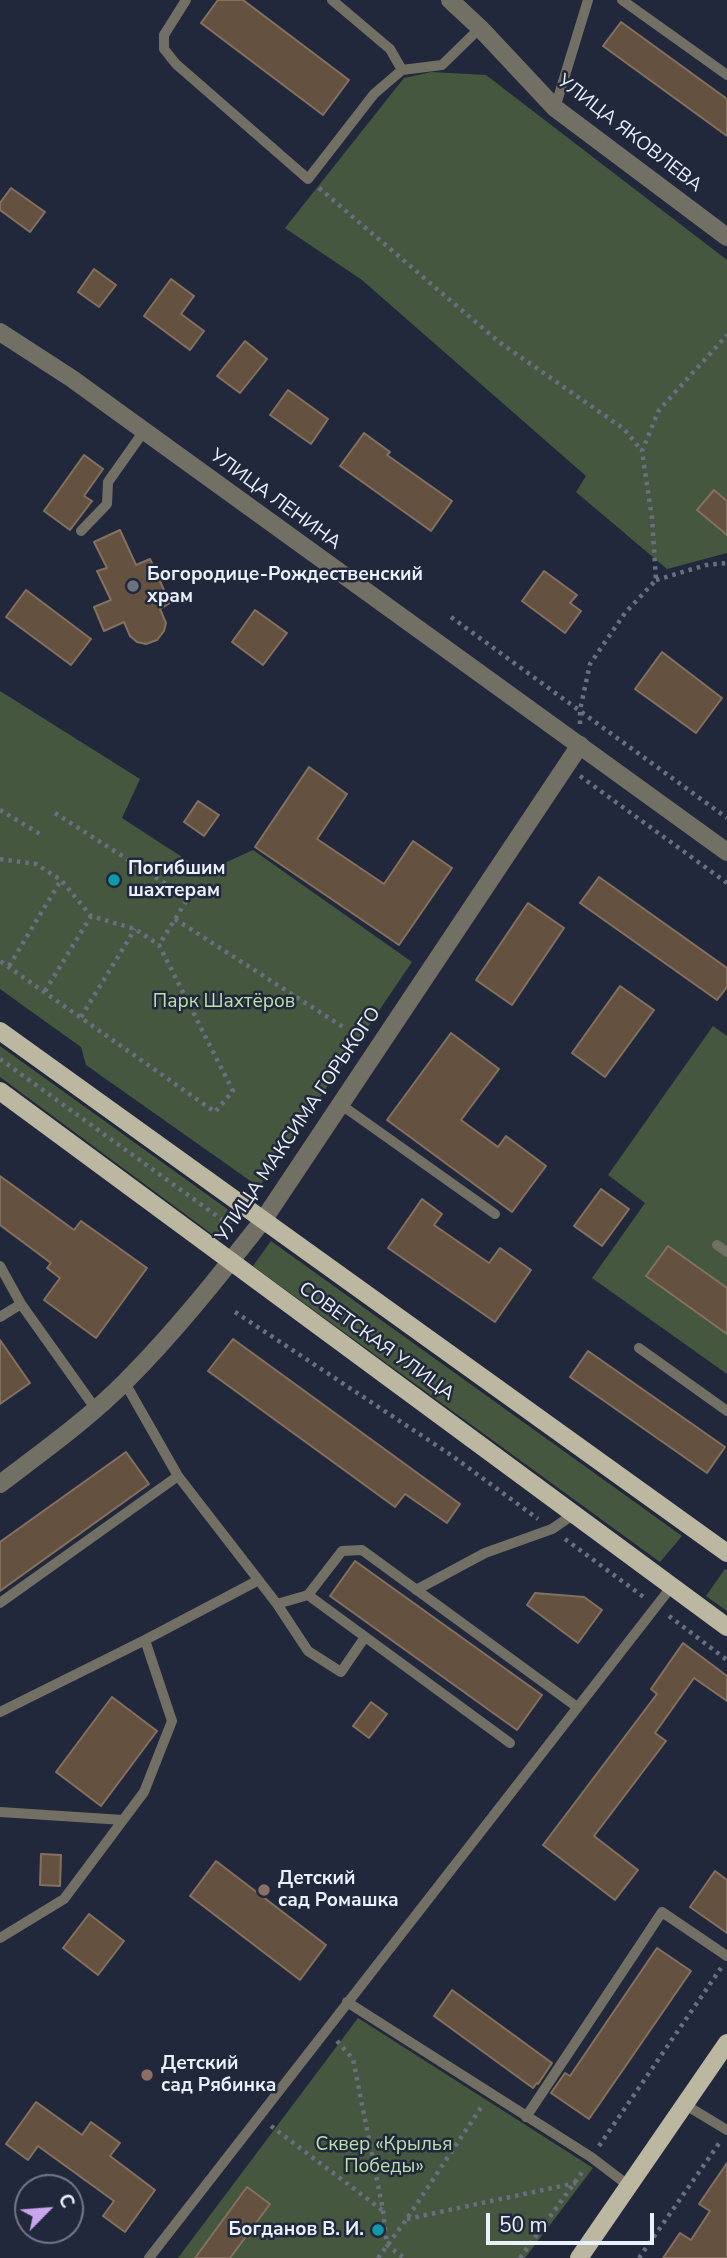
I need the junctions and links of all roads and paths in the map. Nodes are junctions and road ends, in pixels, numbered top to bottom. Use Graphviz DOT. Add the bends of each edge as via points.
graph roads {
  1 [pos="186,0"];
  2 [pos="332,0"];
  3 [pos="450,0"];
  4 [pos="588,0"];
  5 [pos="622,0"];
  6 [pos="480,28"];
  7 [pos="402,70"];
  8 [pos="727,75"];
  9 [pos="555,108"];
  10 [pos="308,179"];
  11 [pos="727,237"];
  12 [pos="0,332"];
  13 [pos="727,335"];
  14 [pos="144,431"];
  15 [pos="642,451"];
  16 [pos="81,531"];
  17 [pos="727,563"];
  18 [pos="656,580"];
  19 [pos="451,617"];
  20 [pos="580,710"];
  21 [pos="580,745"];
  22 [pos="566,766"];
  23 [pos="0,810"];
  24 [pos="55,813"];
  25 [pos="727,818"];
  26 [pos="40,834"];
  27 [pos="727,852"];
  28 [pos="0,859"];
  29 [pos="61,880"];
  30 [pos="727,883"];
  31 [pos="91,916"];
  32 [pos="175,919"];
  33 [pos="135,929"];
  34 [pos="159,945"];
  35 [pos="0,961"];
  36 [pos="8,966"];
  37 [pos="45,992"];
  38 [pos="81,1017"];
  39 [pos="346,1029"];
  40 [pos="0,1031"];
  41 [pos="0,1059"];
  42 [pos="0,1091"];
  43 [pos="340,1104"];
  44 [pos="495,1214"];
  45 [pos="264,1219"];
  46 [pos="228,1224"];
  47 [pos="717,1245"];
  48 [pos="727,1252"];
  49 [pos="231,1262"];
  50 [pos="0,1266"];
  51 [pos="21,1304"];
  52 [pos="235,1312"];
  53 [pos="0,1317"];
  54 [pos="639,1348"];
  55 [pos="124,1383"];
  56 [pos="96,1408"];
  57 [pos="727,1410"];
  58 [pos="178,1476"];
  59 [pos="0,1484"];
  60 [pos="574,1514"];
  61 [pos="552,1529"];
  62 [pos="727,1553"];
  63 [pos="257,1581"];
  64 [pos="672,1586"];
  65 [pos="416,1590"];
  66 [pos="308,1595"];
  67 [pos="0,1603"];
  68 [pos="277,1604"];
  69 [pos="657,1607"];
  70 [pos="727,1627"];
  71 [pos="365,1637"];
  72 [pos="145,1640"];
  73 [pos="727,1660"];
  74 [pos="577,1707"];
  75 [pos="0,1713"];
  76 [pos="510,1743"];
  77 [pos="0,1812"];
  78 [pos="123,1820"];
  79 [pos="0,1938"];
  80 [pos="727,1957"];
  81 [pos="347,2002"];
  82 [pos="326,2028"];
  83 [pos="727,2043"];
  84 [pos="490,2094"];
  85 [pos="684,2104"];
  86 [pos="259,2117"];
  87 [pos="526,2117"];
  88 [pos="727,2132"];
  89 [pos="591,2157"];
  90 [pos="576,2183"];
  91 [pos="629,2186"];
  92 [pos="383,2210"];
  93 [pos="406,2220"];
  94 [pos="387,2245"];
  95 [pos="149,2258"];
  96 [pos="378,2258"];
  97 [pos="404,2258"];
  98 [pos="520,2258"];
  99 [pos="579,2258"];
  100 [pos="639,2258"];
  1 -- 10 [label="lane" via="164,35 164,49"];
  2 -- 7 [label="lane" via="390,49"];
  3 -- 6 [label="street, УЛИЦА ЯКОВЛЕВА"];
  4 -- 9 [label="lane"];
  5 -- 8 [label="lane"];
  6 -- 7 [label="lane" via="442,65"];
  6 -- 9 [label="street, УЛИЦА ЯКОВЛЕВА"];
  7 -- 10 [label="lane" via="374,94"];
  9 -- 11 [label="street, УЛИЦА ЯКОВЛЕВА"];
  10 -- 15 [label="path" via="499,342 624,429"];
  12 -- 14 [label="street, УЛИЦА ЛЕНИНА"];
  13 -- 15 [label="path" via="659,410"];
  14 -- 16 [label="lane" via="108,482 107,505"];
  14 -- 21 [label="street, УЛИЦА ЛЕНИНА"];
  15 -- 18 [label="path"];
  17 -- 18 [label="path"];
  18 -- 20 [label="path" via="625,613 590,664"];
  19 -- 20 [label="path"];
  20 -- 21 [label="path"];
  20 -- 25 [label="path"];
  21 -- 22 [label="street, УЛИЦА МАКСИМА ГОРЬКОГО"];
  21 -- 27 [label="street, УЛИЦА ЛЕНИНА"];
  22 -- 30 [label="path"];
  22 -- 43 [label="street, УЛИЦА МАКСИМА ГОРЬКОГО"];
  23 -- 26 [label="path"];
  24 -- 32 [label="path" via="188,898"];
  28 -- 29 [label="path" via="36,864"];
  29 -- 31 [label="path"];
  29 -- 36 [label="path"];
  31 -- 33 [label="path"];
  31 -- 37 [label="path"];
  32 -- 34 [label="path"];
  32 -- 39 [label="path"];
  33 -- 34 [label="path"];
  33 -- 38 [label="path"];
  34 -- 38 [label="path" via="233,1091 215,1112"];
  35 -- 36 [label="path"];
  36 -- 37 [label="path"];
  37 -- 38 [label="path"];
  40 -- 45 [label="main road, СОВЕТСКАЯ УЛИЦА"];
  41 -- 46 [label="path"];
  42 -- 49 [label="main road, СОВЕТСКАЯ УЛИЦА"];
  43 -- 44 [label="lane"];
  43 -- 45 [label="street, УЛИЦА МАКСИМА ГОРЬКОГО"];
  45 -- 49 [label="street, УЛИЦА МАКСИМА ГОРЬКОГО"];
  45 -- 62 [label="main road, СОВЕТСКАЯ УЛИЦА"];
  47 -- 48 [label="lane"];
  49 -- 55 [label="street, УЛИЦА МАКСИМА ГОРЬКОГО"];
  49 -- 60 [label="main road, СОВЕТСКАЯ УЛИЦА"];
  50 -- 51 [label="lane"];
  51 -- 53 [label="lane"];
  51 -- 56 [label="lane"];
  52 -- 61 [label="path" via="451,1455"];
  54 -- 57 [label="lane"];
  55 -- 56 [label="street, УЛИЦА МАКСИМА ГОРЬКОГО"];
  55 -- 58 [label="lane"];
  56 -- 59 [label="street, УЛИЦА МАКСИМА ГОРЬКОГО"];
  58 -- 63 [label="lane"];
  58 -- 67 [label="lane"];
  60 -- 61 [label="lane"];
  60 -- 64 [label="main road, СОВЕТСКАЯ УЛИЦА"];
  61 -- 65 [label="lane" via="485,1553"];
  61 -- 69 [label="path"];
  63 -- 68 [label="lane"];
  63 -- 72 [label="lane"];
  64 -- 69 [label="lane"];
  64 -- 70 [label="main road, СОВЕТСКАЯ УЛИЦА"];
  65 -- 66 [label="lane" via="362,1550 342,1551"];
  65 -- 74 [label="lane"];
  66 -- 68 [label="lane"];
  66 -- 71 [label="lane"];
  68 -- 71 [label="lane" via="308,1651 341,1672"];
  69 -- 73 [label="path"];
  69 -- 74 [label="lane"];
  71 -- 76 [label="lane"];
  72 -- 75 [label="lane"];
  72 -- 78 [label="lane" via="172,1721 144,1792"];
  74 -- 81 [label="lane"];
  77 -- 78 [label="lane"];
  78 -- 79 [label="lane" via="64,1899"];
  80 -- 87 [label="lane" via="662,1912"];
  80 -- 89 [label="path"];
  81 -- 82 [label="lane"];
  81 -- 84 [label="lane"];
  82 -- 86 [label="lane"];
  82 -- 92 [label="path" via="353,2059"];
  83 -- 85 [label="main road"];
  84 -- 87 [label="lane"];
  84 -- 93 [label="path"];
  85 -- 88 [label="lane"];
  85 -- 91 [label="main road"];
  86 -- 92 [label="path"];
  86 -- 95 [label="lane"];
  87 -- 89 [label="lane"];
  88 -- 100 [label="path"];
  89 -- 90 [label="path"];
  89 -- 91 [label="lane"];
  90 -- 93 [label="path"];
  90 -- 98 [label="path"];
  91 -- 99 [label="main road"];
  92 -- 94 [label="path"];
  93 -- 94 [label="path"];
  94 -- 96 [label="path"];
  94 -- 97 [label="path"];
}
